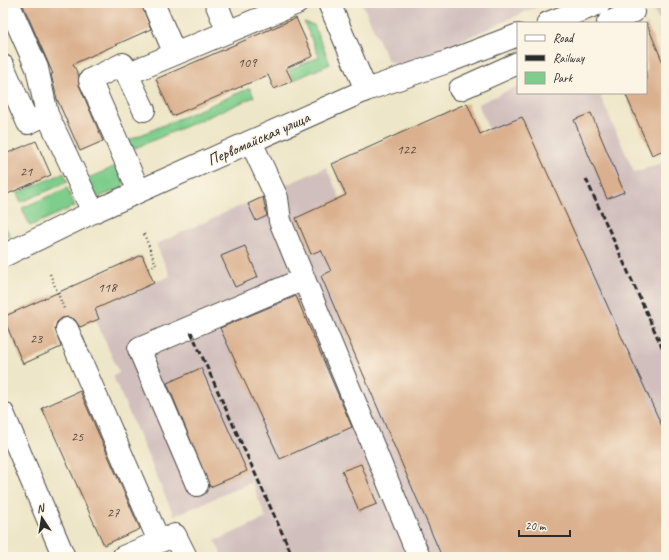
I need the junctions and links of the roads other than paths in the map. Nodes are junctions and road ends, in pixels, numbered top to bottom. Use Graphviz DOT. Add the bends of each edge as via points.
graph roads {
  1 [pos="8,3"];
  2 [pos="153,3"];
  3 [pos="216,3"];
  4 [pos="297,3"];
  5 [pos="329,3"];
  6 [pos="600,3"];
  7 [pos="633,12"];
  8 [pos="551,22"];
  9 [pos="610,22"];
  10 [pos="228,32"];
  11 [pos="517,35"];
  12 [pos="175,54"];
  13 [pos="447,62"];
  14 [pos="517,64"];
  15 [pos="3,66"];
  16 [pos="127,74"];
  17 [pos="366,90"];
  18 [pos="144,110"];
  19 [pos="47,114"];
  20 [pos="251,142"];
  21 [pos="139,191"];
  22 [pos="93,212"];
  23 [pos="3,256"];
  24 [pos="304,279"];
  25 [pos="67,329"];
  26 [pos="3,413"];
  27 [pos="198,485"];
  28 [pos="160,541"];
  29 [pos="64,557"];
  30 [pos="123,557"];
  31 [pos="186,557"];
  32 [pos="419,557"];
  1 -- 19 [label="street" via="37,68"];
  2 -- 12 [label="street"];
  3 -- 10 [label="street"];
  4 -- 10 [label="street"];
  5 -- 17 [label="street"];
  6 -- 8 [label="street"];
  7 -- 9 [label="street"];
  10 -- 12 [label="street"];
  11 -- 13 [label="street, Первомайская улица"];
  12 -- 16 [label="street"];
  13 -- 14 [label="street" via="462,92"];
  13 -- 17 [label="street, Первомайская улица"];
  15 -- 19 [label="street" via="28,123"];
  16 -- 18 [label="street"];
  16 -- 21 [label="street" via="123,64 90,80"];
  17 -- 20 [label="street, Первомайская улица"];
  19 -- 22 [label="street"];
  20 -- 21 [label="street, Первомайская улица"];
  20 -- 24 [label="street" via="277,198 280,221"];
  21 -- 22 [label="street, Первомайская улица"];
  22 -- 23 [label="street, Первомайская улица"];
  24 -- 27 [label="street" via="139,349"];
  24 -- 32 [label="street"];
  25 -- 28 [label="street"];
  26 -- 29 [label="street"];
  28 -- 30 [label="street"];
  28 -- 31 [label="street" via="175,535"];
}
